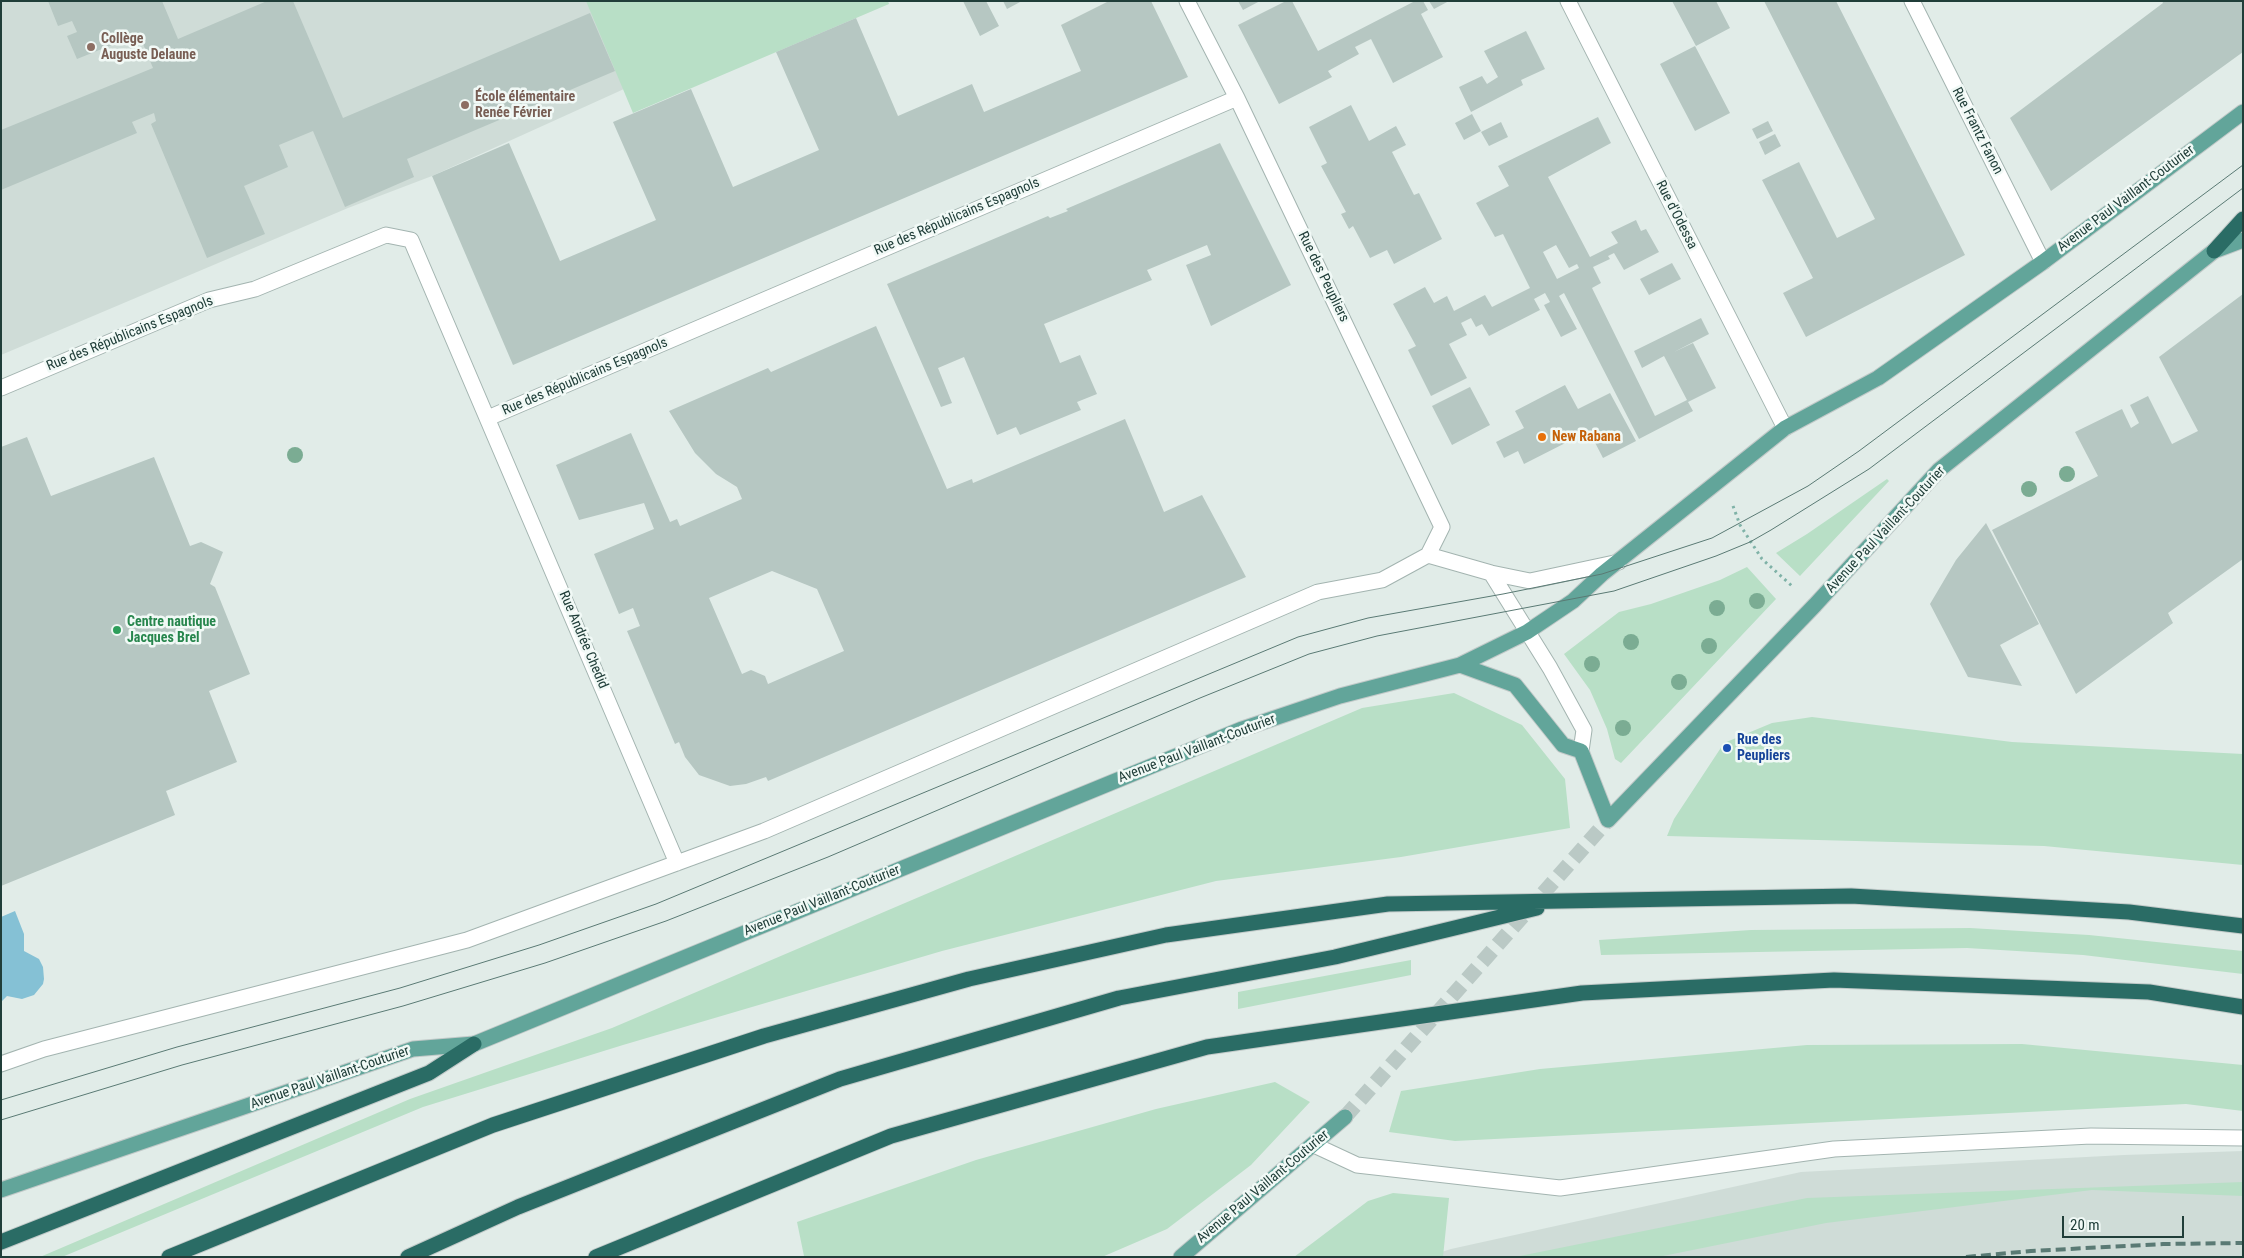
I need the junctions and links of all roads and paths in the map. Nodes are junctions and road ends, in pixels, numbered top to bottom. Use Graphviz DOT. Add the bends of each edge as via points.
graph roads {
  1 [pos="1186,1"];
  2 [pos="1568,1"];
  3 [pos="1912,1"];
  4 [pos="1237,98"];
  5 [pos="2243,112"];
  6 [pos="2243,219"];
  7 [pos="2243,240"];
  8 [pos="2214,251"];
  9 [pos="2043,262"];
  10 [pos="1,388"];
  11 [pos="488,418"];
  12 [pos="1785,428"];
  13 [pos="1732,503"];
  14 [pos="1428,555"];
  15 [pos="1619,562"];
  16 [pos="1491,574"];
  17 [pos="1793,587"];
  18 [pos="1528,632"];
  19 [pos="1460,665"];
  20 [pos="1581,751"];
  21 [pos="677,863"];
  22 [pos="1565,902"];
  23 [pos="2243,926"];
  24 [pos="2243,1007"];
  25 [pos="474,1044"];
  26 [pos="1,1064"];
  27 [pos="1345,1117"];
  28 [pos="2243,1138"];
  29 [pos="1314,1145"];
  30 [pos="1,1190"];
  31 [pos="633,1240"];
  32 [pos="1,1242"];
  33 [pos="170,1257"];
  34 [pos="408,1257"];
  35 [pos="596,1257"];
  36 [pos="605,1257"];
  37 [pos="1181,1257"];
  1 -- 4 [label="street, Rue des Peupliers"];
  2 -- 12 [label="street, Rue d'Odessa"];
  3 -- 9 [label="street, Rue Frantz Fanon"];
  4 -- 11 [label="street, Rue des Républicains Espagnols"];
  4 -- 14 [label="street, Rue des Peupliers" via="1442,527"];
  5 -- 9 [label="main road, Avenue Paul Vaillant-Couturier"];
  6 -- 8 [label="highway"];
  7 -- 8 [label="main road, Avenue Paul Vaillant-Couturier"];
  8 -- 20 [label="main road, Avenue Paul Vaillant-Couturier" via="1938,470 1816,605 1608,820"];
  9 -- 12 [label="main road, Avenue Paul Vaillant-Couturier" via="1878,378"];
  10 -- 11 [label="street, Rue des Républicains Espagnols" via="209,300 256,289 386,234 411,240"];
  11 -- 21 [label="street, Rue Andrée Chedid"];
  12 -- 15 [label="main road, Avenue Paul Vaillant-Couturier"];
  13 -- 17 [label="path" via="1740,525 1762,559"];
  14 -- 16 [label="street, Avenue Paul Vaillant-Couturier"];
  14 -- 21 [label="street" via="1382,580 1318,592 773,828"];
  15 -- 16 [label="street, Avenue Paul Vaillant-Couturier" via="1530,581"];
  15 -- 18 [label="main road, Avenue Paul Vaillant-Couturier"];
  16 -- 18 [label="street"];
  18 -- 19 [label="main road, Avenue Paul Vaillant-Couturier"];
  18 -- 20 [label="street" via="1584,730"];
  19 -- 20 [label="main road" via="1515,685 1563,745"];
  19 -- 25 [label="main road, Avenue Paul Vaillant-Couturier" via="1340,696 1242,729"];
  21 -- 26 [label="street" via="467,940 44,1049"];
  22 -- 23 [label="highway" via="1851,896 2129,912"];
  22 -- 33 [label="highway" via="1388,904 1166,935 970,978 764,1036 493,1125"];
  22 -- 34 [label="highway" via="1335,957 1119,998 840,1079 527,1203"];
  24 -- 31 [label="highway" via="2150,992 1834,980 1552,997 1207,1047 891,1136"];
  25 -- 30 [label="main road, Avenue Paul Vaillant-Couturier" via="413,1049"];
  25 -- 32 [label="highway" via="429,1073"];
  27 -- 29 [label="main road, Avenue Paul Vaillant-Couturier"];
  28 -- 29 [label="street" via="2091,1136 1834,1149 1560,1188 1357,1165"];
  29 -- 37 [label="main road, Avenue Paul Vaillant-Couturier"];
  31 -- 35 [label="highway"];
  31 -- 36 [label="highway"];
}
